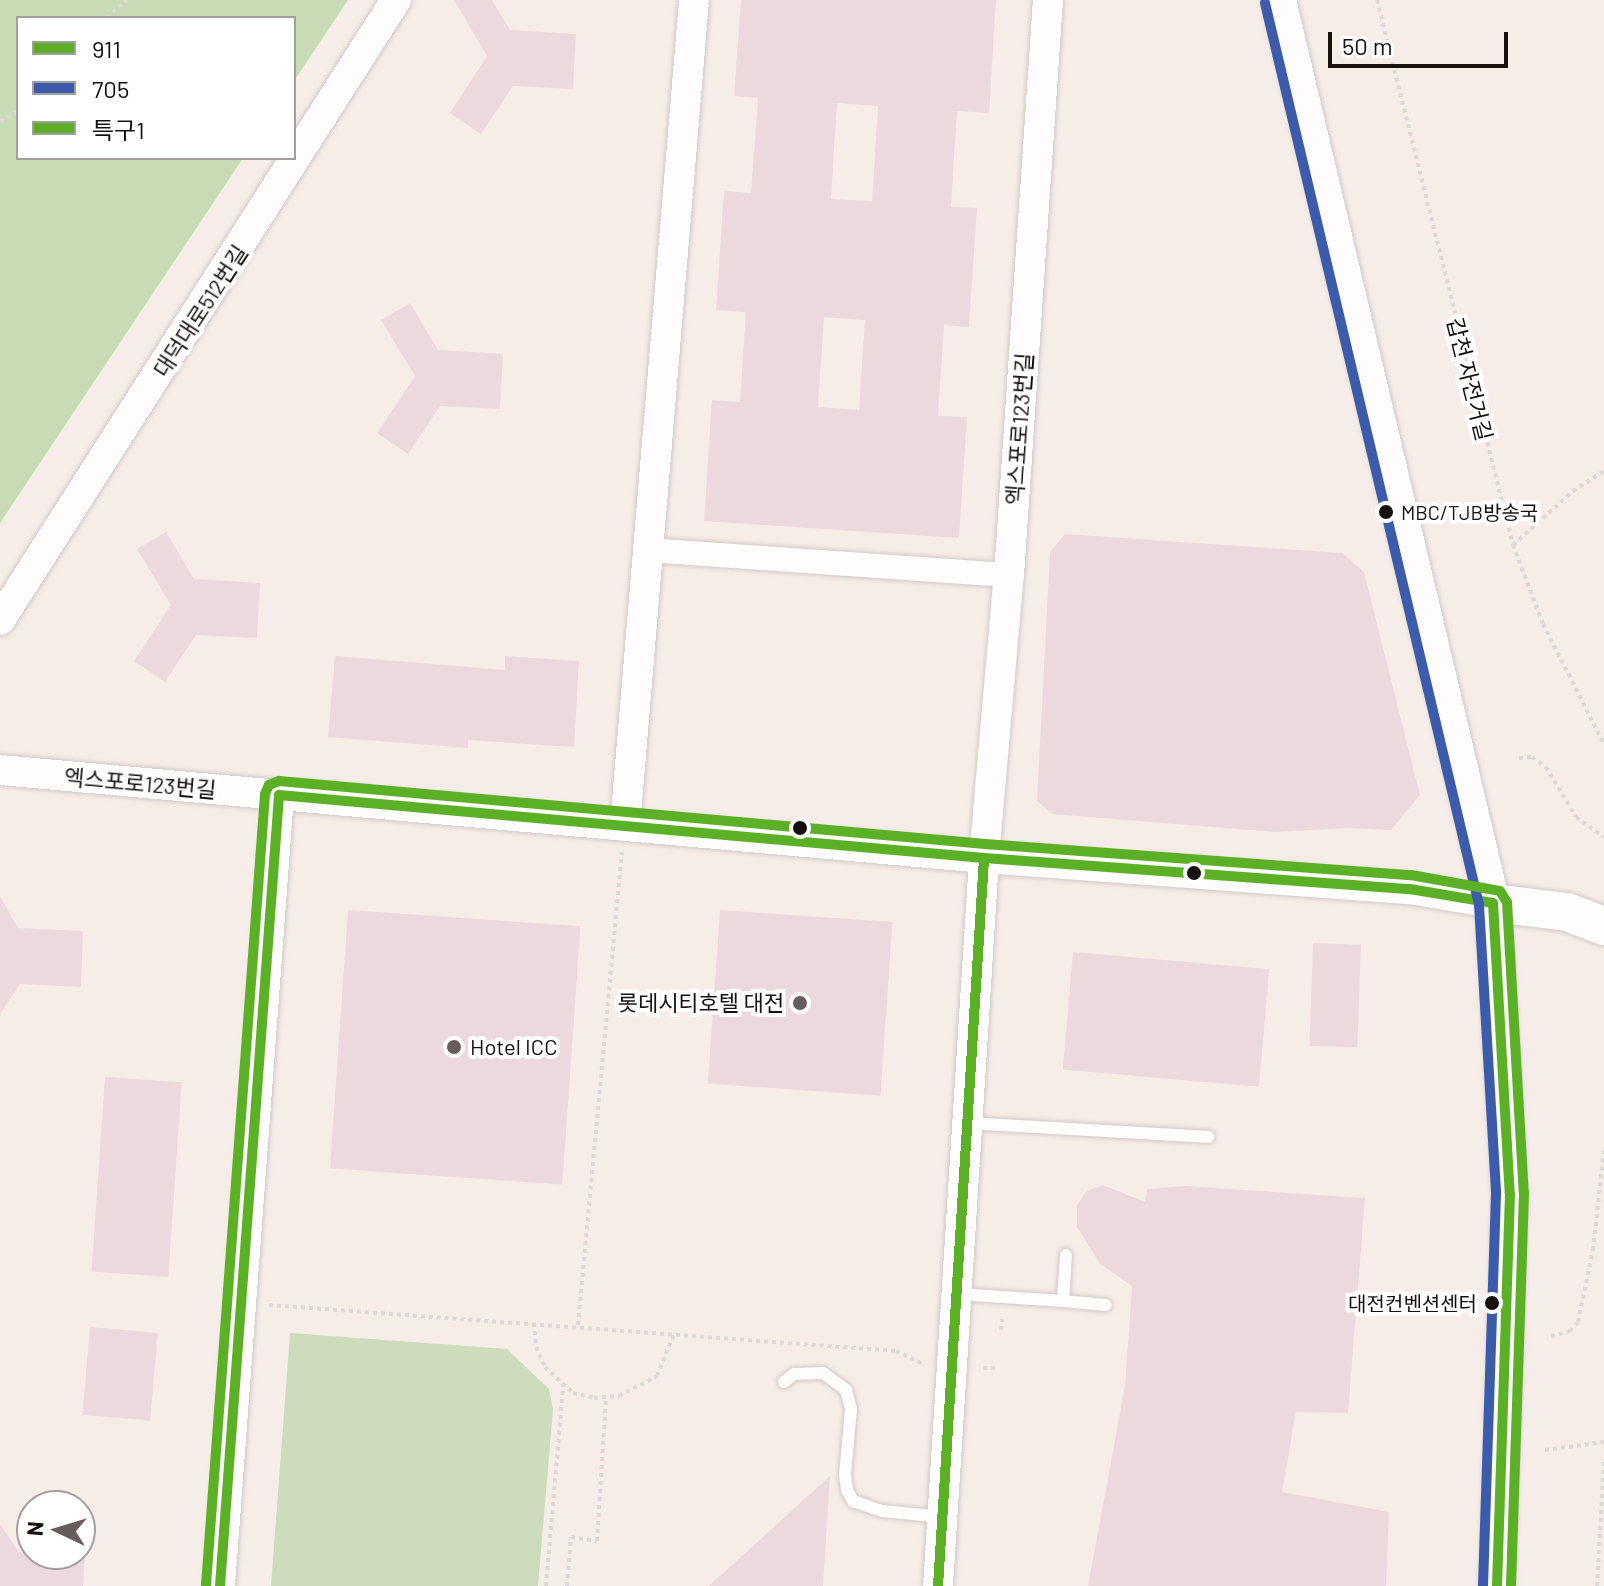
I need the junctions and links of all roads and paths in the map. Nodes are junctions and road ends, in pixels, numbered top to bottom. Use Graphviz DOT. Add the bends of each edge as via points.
graph roads {
  1 [pos="127,0"];
  2 [pos="396,0"];
  3 [pos="694,0"];
  4 [pos="1048,0"];
  5 [pos="1279,0"];
  6 [pos="1377,0"];
  7 [pos="109,16"];
  8 [pos="296,157"];
  9 [pos="294,160"];
  10 [pos="1604,471"];
  11 [pos="1513,545"];
  12 [pos="648,550"];
  13 [pos="1009,575"];
  14 [pos="0,620"];
  15 [pos="1604,744"];
  16 [pos="1519,758"];
  17 [pos="0,770"];
  18 [pos="279,795"];
  19 [pos="625,826"];
  20 [pos="1604,837"];
  21 [pos="984,858"];
  22 [pos="1604,900"];
  23 [pos="1493,903"];
  24 [pos="1567,912"];
  25 [pos="1604,926"];
  26 [pos="968,1123"];
  27 [pos="1209,1137"];
  28 [pos="1604,1148"];
  29 [pos="1066,1255"];
  30 [pos="957,1294"];
  31 [pos="1063,1301"];
  32 [pos="262,1304"];
  33 [pos="1106,1305"];
  34 [pos="1002,1319"];
  35 [pos="534,1323"];
  36 [pos="578,1326"];
  37 [pos="1001,1330"];
  38 [pos="674,1334"];
  39 [pos="1551,1336"];
  40 [pos="921,1363"];
  41 [pos="983,1368"];
  42 [pos="998,1368"];
  43 [pos="784,1382"];
  44 [pos="563,1386"];
  45 [pos="606,1397"];
  46 [pos="1604,1442"];
  47 [pos="1545,1450"];
  48 [pos="1604,1459"];
  49 [pos="943,1517"];
  50 [pos="219,1584"];
  51 [pos="546,1586"];
  52 [pos="567,1586"];
  53 [pos="938,1586"];
  54 [pos="1497,1586"];
  55 [pos="1597,1586"];
  1 -- 7 [label="path"];
  2 -- 8 [label="street, 대덕대로512번길"];
  3 -- 12 [label="street"];
  4 -- 13 [label="street, 엑스포로123번길"];
  5 -- 23 [label="main road"];
  6 -- 11 [label="path, 갑천 자전거길"];
  9 -- 14 [label="street, 대덕대로512번길"];
  10 -- 11 [label="path" via="1573,491"];
  11 -- 15 [label="path, 갑천 자전거길" via="1543,624"];
  12 -- 13 [label="street"];
  12 -- 19 [label="street"];
  13 -- 21 [label="street, 엑스포로123번길"];
  16 -- 20 [label="path" via="1532,757 1546,767 1576,817"];
  17 -- 18 [label="street, 엑스포로123번길"];
  18 -- 19 [label="street, 엑스포로123번길"];
  18 -- 50 [label="street"];
  19 -- 21 [label="street, 엑스포로123번길"];
  19 -- 36 [label="path"];
  21 -- 23 [label="street, 엑스포로123번길" via="1410,889"];
  21 -- 26 [label="street, 엑스포로123번길"];
  22 -- 24 [label="main road"];
  23 -- 24 [label="main road"];
  23 -- 54 [label="main road" via="1510,1194"];
  24 -- 25 [label="main road"];
  26 -- 27 [label="lane"];
  26 -- 30 [label="street, 엑스포로123번길"];
  28 -- 39 [label="path" via="1593,1250 1578,1322 1570,1331"];
  29 -- 31 [label="lane"];
  30 -- 31 [label="lane"];
  30 -- 49 [label="street, 엑스포로123번길"];
  31 -- 33 [label="lane"];
  32 -- 35 [label="path"];
  34 -- 37 [label="path"];
  35 -- 36 [label="path"];
  35 -- 44 [label="path" via="545,1367"];
  36 -- 38 [label="path"];
  38 -- 40 [label="path" via="896,1351"];
  38 -- 45 [label="path" via="657,1376 619,1396"];
  41 -- 42 [label="path"];
  43 -- 49 [label="lane" via="794,1374 823,1373 846,1390 851,1409 845,1475 853,1501 882,1511"];
  44 -- 45 [label="path" via="573,1393"];
  44 -- 51 [label="path"];
  45 -- 52 [label="path" via="597,1541 571,1537"];
  46 -- 47 [label="path"];
  48 -- 55 [label="path"];
  49 -- 53 [label="street, 엑스포로123번길"];
}
